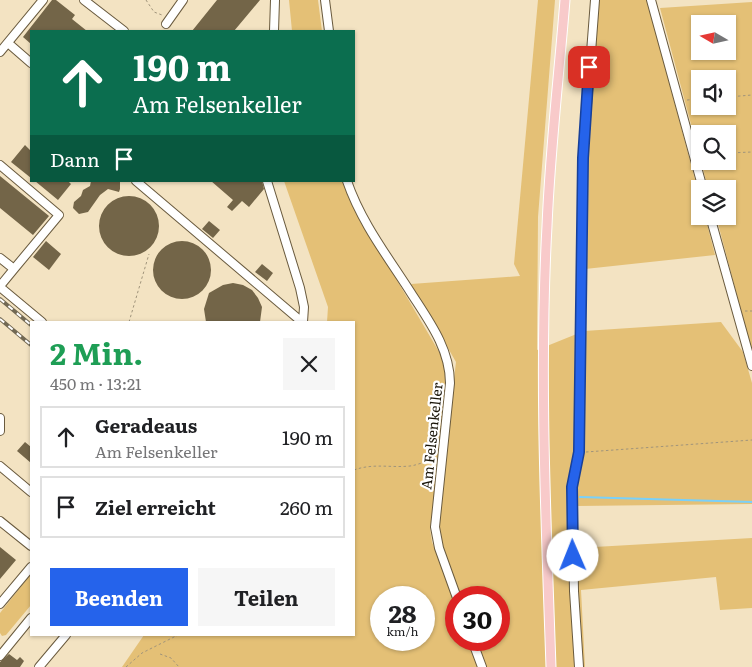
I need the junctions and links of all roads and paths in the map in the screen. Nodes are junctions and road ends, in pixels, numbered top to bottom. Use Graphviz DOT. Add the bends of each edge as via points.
graph roads {
  1 [pos="43,0"];
  2 [pos="84,0"];
  3 [pos="146,0"];
  4 [pos="182,0"];
  5 [pos="275,0"];
  6 [pos="325,0"];
  7 [pos="565,0"];
  8 [pos="595,0"];
  9 [pos="651,0"];
  10 [pos="168,21"];
  11 [pos="123,30"];
  12 [pos="274,30"];
  13 [pos="328,30"];
  14 [pos="8,43"];
  15 [pos="0,52"];
  16 [pos="30,62"];
  17 [pos="752,95"];
  18 [pos="736,96"];
  19 [pos="691,99"];
  20 [pos="678,100"];
  21 [pos="752,152"];
  22 [pos="736,153"];
  23 [pos="0,165"];
  24 [pos="700,180"];
  25 [pos="137,182"];
  26 [pos="267,182"];
  27 [pos="347,182"];
  28 [pos="713,225"];
  29 [pos="149,254"];
  30 [pos="0,258"];
  31 [pos="14,269"];
  32 [pos="0,286"];
  33 [pos="41,321"];
  34 [pos="129,321"];
  35 [pos="301,321"];
  36 [pos="302,321"];
  37 [pos="752,366"];
  38 [pos="0,418"];
  39 [pos="0,431"];
  40 [pos="752,440"];
  41 [pos="579,452"];
  42 [pos="442,463"];
  43 [pos="0,466"];
  44 [pos="355,470"];
  45 [pos="30,491"];
  46 [pos="0,521"];
  47 [pos="30,545"];
  48 [pos="30,568"];
  49 [pos="453,586"];
  50 [pos="0,604"];
  51 [pos="30,619"];
  52 [pos="65,636"];
  53 [pos="176,636"];
  54 [pos="476,651"];
  55 [pos="160,654"];
  56 [pos="0,656"];
  57 [pos="39,667"];
  58 [pos="126,667"];
  59 [pos="179,667"];
  60 [pos="482,667"];
  61 [pos="551,667"];
  62 [pos="579,667"];
  1 -- 14 [label="street"];
  2 -- 11 [label="street"];
  3 -- 10 [label="path" via="154,12"];
  4 -- 10 [label="street"];
  5 -- 12 [label="street"];
  6 -- 13 [label="street"];
  7 -- 61 [label="main road" via="547,225 544,426"];
  8 -- 41 [label="street" via="583,158"];
  9 -- 20 [label="street"];
  14 -- 15 [label="street"];
  14 -- 16 [label="street"];
  17 -- 18 [label="path"];
  19 -- 20 [label="path"];
  20 -- 24 [label="street"];
  21 -- 22 [label="path"];
  23 -- 31 [label="street" via="59,215"];
  25 -- 35 [label="street"];
  26 -- 36 [label="street" via="300,288 304,307"];
  27 -- 42 [label="street, Am Felsenkeller" via="362,216 446,354 450,383"];
  28 -- 37 [label="street"];
  29 -- 34 [label="path"];
  30 -- 31 [label="street"];
  31 -- 32 [label="street"];
  32 -- 33 [label="street"];
  38 -- 39 [label="street"];
  40 -- 41 [label="path"];
  41 -- 62 [label="street" via="572,487"];
  42 -- 44 [label="path" via="427,461 408,466"];
  42 -- 49 [label="street, Am Felsenkeller" via="435,532"];
  43 -- 45 [label="street"];
  46 -- 47 [label="street"];
  48 -- 50 [label="street"];
  51 -- 56 [label="street"];
  52 -- 57 [label="street"];
  53 -- 58 [label="path" via="142,653"];
  54 -- 60 [label="street"];
  55 -- 59 [label="path" via="171,658"];
}
